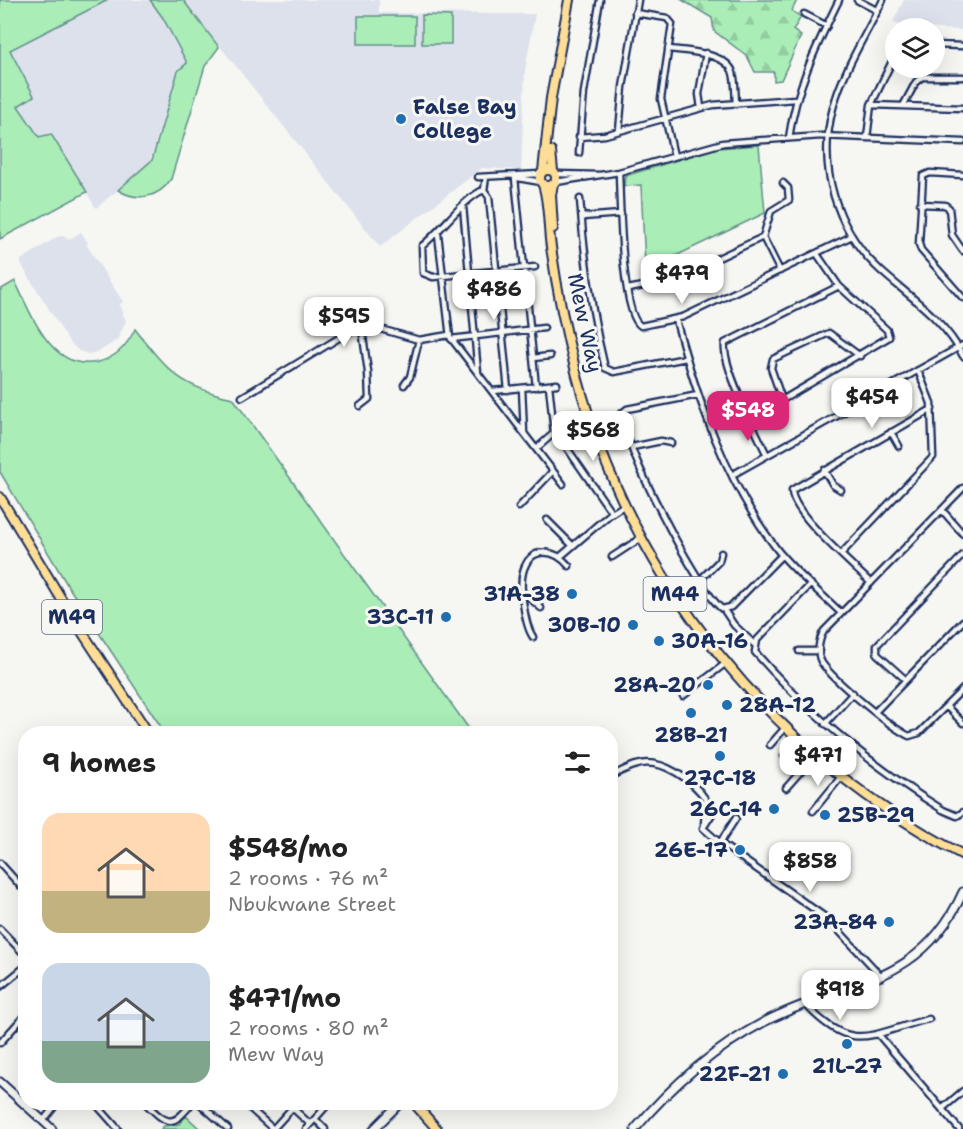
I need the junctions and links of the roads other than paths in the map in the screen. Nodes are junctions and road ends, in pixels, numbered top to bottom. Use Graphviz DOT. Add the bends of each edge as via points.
graph roads {
  1 [pos="600,0"];
  2 [pos="638,0"];
  3 [pos="839,0"];
  4 [pos="857,0"];
  5 [pos="884,0"];
  6 [pos="570,2"];
  7 [pos="878,11"];
  8 [pos="635,13"];
  9 [pos="804,14"];
  10 [pos="827,26"];
  11 [pos="945,45"];
  12 [pos="963,46"];
  13 [pos="668,49"];
  14 [pos="706,53"];
  15 [pos="885,76"];
  16 [pos="963,78"];
  17 [pos="555,87"];
  18 [pos="795,99"];
  19 [pos="736,104"];
  20 [pos="871,105"];
  21 [pos="903,106"];
  22 [pos="701,108"];
  23 [pos="963,108"];
  24 [pos="664,118"];
  25 [pos="619,131"];
  26 [pos="828,136"];
  27 [pos="579,137"];
  28 [pos="789,138"];
  29 [pos="867,138"];
  30 [pos="894,139"];
  31 [pos="963,142"];
  32 [pos="894,145"];
  33 [pos="579,153"];
  34 [pos="674,156"];
  35 [pos="619,172"];
  36 [pos="963,175"];
  37 [pos="478,177"];
  38 [pos="486,177"];
  39 [pos="516,178"];
  40 [pos="542,178"];
  41 [pos="555,178"];
  42 [pos="783,183"];
  43 [pos="484,190"];
  44 [pos="580,199"];
  45 [pos="920,204"];
  46 [pos="463,206"];
  47 [pos="621,214"];
  48 [pos="582,217"];
  49 [pos="438,234"];
  50 [pos="852,236"];
  51 [pos="763,237"];
  52 [pos="963,251"];
  53 [pos="817,254"];
  54 [pos="554,256"];
  55 [pos="535,267"];
  56 [pos="524,268"];
  57 [pos="496,271"];
  58 [pos="780,271"];
  59 [pos="471,273"];
  60 [pos="443,276"];
  61 [pos="839,286"];
  62 [pos="628,290"];
  63 [pos="963,298"];
  64 [pos="676,320"];
  65 [pos="544,328"];
  66 [pos="362,329"];
  67 [pos="530,329"];
  68 [pos="502,332"];
  69 [pos="477,334"];
  70 [pos="450,337"];
  71 [pos="419,340"];
  72 [pos="961,346"];
  73 [pos="550,356"];
  74 [pos="860,356"];
  75 [pos="963,356"];
  76 [pos="533,358"];
  77 [pos="686,358"];
  78 [pos="918,370"];
  79 [pos="478,373"];
  80 [pos="557,384"];
  81 [pos="404,385"];
  82 [pos="549,385"];
  83 [pos="536,387"];
  84 [pos="522,388"];
  85 [pos="508,390"];
  86 [pos="493,391"];
  87 [pos="698,395"];
  88 [pos="242,397"];
  89 [pos="782,400"];
  90 [pos="360,406"];
  91 [pos="932,409"];
  92 [pos="750,419"];
  93 [pos="891,432"];
  94 [pos="524,433"];
  95 [pos="554,435"];
  96 [pos="671,443"];
  97 [pos="899,446"];
  98 [pos="632,447"];
  99 [pos="536,448"];
  100 [pos="767,455"];
  101 [pos="824,470"];
  102 [pos="553,471"];
  103 [pos="732,475"];
  104 [pos="563,484"];
  105 [pos="963,488"];
  106 [pos="840,490"];
  107 [pos="0,497"];
  108 [pos="625,505"];
  109 [pos="519,507"];
  110 [pos="942,510"];
  111 [pos="612,513"];
  112 [pos="547,520"];
  113 [pos="962,532"];
  114 [pos="641,538"];
  115 [pos="572,545"];
  116 [pos="721,553"];
  117 [pos="841,554"];
  118 [pos="782,555"];
  119 [pos="963,555"];
  120 [pos="561,556"];
  121 [pos="612,557"];
  122 [pos="569,566"];
  123 [pos="701,579"];
  124 [pos="872,583"];
  125 [pos="811,584"];
  126 [pos="524,593"];
  127 [pos="541,608"];
  128 [pos="724,610"];
  129 [pos="841,612"];
  130 [pos="963,621"];
  131 [pos="533,637"];
  132 [pos="754,644"];
  133 [pos="800,651"];
  134 [pos="819,651"];
  135 [pos="726,663"];
  136 [pos="906,680"];
  137 [pos="963,689"];
  138 [pos="853,693"];
  139 [pos="684,696"];
  140 [pos="946,706"];
  141 [pos="875,712"];
  142 [pos="825,723"];
  143 [pos="963,723"];
  144 [pos="144,726"];
  145 [pos="785,728"];
  146 [pos="799,741"];
  147 [pos="770,746"];
  148 [pos="815,755"];
  149 [pos="784,756"];
  150 [pos="618,773"];
  151 [pos="841,777"];
  152 [pos="786,788"];
  153 [pos="714,811"];
  154 [pos="813,811"];
  155 [pos="963,812"];
  156 [pos="736,818"];
  157 [pos="704,824"];
  158 [pos="720,843"];
  159 [pos="963,855"];
  160 [pos="0,863"];
  161 [pos="18,883"];
  162 [pos="963,892"];
  163 [pos="2,931"];
  164 [pos="0,938"];
  165 [pos="18,948"];
  166 [pos="18,972"];
  167 [pos="882,977"];
  168 [pos="0,987"];
  169 [pos="805,1004"];
  170 [pos="929,1019"];
  171 [pos="18,1022"];
  172 [pos="878,1034"];
  173 [pos="0,1042"];
  174 [pos="0,1082"];
  175 [pos="963,1090"];
  176 [pos="18,1098"];
  177 [pos="943,1108"];
  178 [pos="31,1110"];
  179 [pos="52,1110"];
  180 [pos="101,1110"];
  181 [pos="152,1110"];
  182 [pos="187,1110"];
  183 [pos="207,1110"];
  184 [pos="252,1110"];
  185 [pos="290,1110"];
  186 [pos="294,1110"];
  187 [pos="323,1110"];
  188 [pos="393,1110"];
  189 [pos="420,1110"];
  190 [pos="315,1119"];
  191 [pos="43,1121"];
  192 [pos="308,1127"];
  193 [pos="52,1129"];
  194 [pos="118,1129"];
  195 [pos="228,1129"];
  196 [pos="273,1129"];
  197 [pos="325,1129"];
  198 [pos="374,1129"];
  199 [pos="437,1129"];
  200 [pos="635,1129"];
  201 [pos="959,1129"];
  1 -- 27 [label="street"];
  2 -- 8 [label="street"];
  3 -- 10 [label="street"];
  4 -- 7 [label="street"];
  5 -- 7 [label="street"];
  6 -- 17 [label="main road, Mew Way / M44"];
  7 -- 26 [label="street" via="839,91"];
  8 -- 13 [label="street" via="670,20"];
  8 -- 25 [label="street"];
  9 -- 10 [label="street"];
  10 -- 18 [label="street"];
  11 -- 12 [label="street"];
  13 -- 14 [label="street"];
  13 -- 24 [label="street" via="661,94"];
  14 -- 19 [label="street" via="731,69"];
  14 -- 22 [label="street" via="699,94"];
  15 -- 20 [label="street"];
  16 -- 21 [label="street" via="922,76"];
  17 -- 40 [label="main road, Mew Way / M44"];
  17 -- 41 [label="main road, Mew Way / M44" via="551,155"];
  18 -- 19 [label="street"];
  18 -- 28 [label="street"];
  19 -- 22 [label="street"];
  20 -- 21 [label="street"];
  20 -- 29 [label="street"];
  21 -- 23 [label="street"];
  22 -- 24 [label="street"];
  24 -- 25 [label="street"];
  24 -- 34 [label="street"];
  25 -- 27 [label="street"];
  26 -- 28 [label="street"];
  26 -- 29 [label="street"];
  26 -- 50 [label="street" via="830,181"];
  27 -- 33 [label="street"];
  28 -- 34 [label="street" via="723,143"];
  29 -- 30 [label="street"];
  30 -- 31 [label="street"];
  30 -- 32 [label="street"];
  34 -- 35 [label="street"];
  35 -- 41 [label="street"];
  35 -- 47 [label="street"];
  36 -- 45 [label="street" via="926,174 921,180"];
  37 -- 38 [label="street"];
  38 -- 39 [label="street"];
  38 -- 43 [label="street"];
  39 -- 40 [label="street"];
  39 -- 56 [label="street"];
  40 -- 41 [label="main road"];
  40 -- 41 [label="main road"];
  40 -- 54 [label="main road, Mew Way / M44"];
  41 -- 54 [label="main road, Mew Way / M44" via="551,195"];
  42 -- 51 [label="street" via="788,188 789,200 771,211"];
  43 -- 46 [label="street"];
  43 -- 57 [label="street" via="489,197"];
  44 -- 48 [label="street"];
  45 -- 52 [label="street" via="948,207 952,237"];
  45 -- 63 [label="street" via="921,250"];
  46 -- 49 [label="street"];
  46 -- 59 [label="street"];
  47 -- 48 [label="street"];
  47 -- 62 [label="street"];
  48 -- 77 [label="street" via="594,321 607,370 615,372"];
  49 -- 60 [label="street"];
  49 -- 60 [label="street" via="422,246 422,263 425,275"];
  50 -- 53 [label="street"];
  50 -- 72 [label="street" via="875,266 936,318"];
  51 -- 58 [label="street"];
  51 -- 62 [label="street" via="669,281"];
  53 -- 58 [label="street"];
  53 -- 61 [label="street"];
  54 -- 108 [label="main road, Mew Way / M44" via="580,386"];
  55 -- 56 [label="street"];
  56 -- 57 [label="street"];
  56 -- 67 [label="street"];
  57 -- 59 [label="street"];
  57 -- 68 [label="street"];
  58 -- 64 [label="street"];
  59 -- 60 [label="street"];
  59 -- 69 [label="street"];
  60 -- 70 [label="street"];
  61 -- 74 [label="street" via="889,334 887,340"];
  61 -- 92 [label="street" via="725,343"];
  62 -- 64 [label="street" via="633,317 639,325"];
  64 -- 77 [label="street"];
  65 -- 67 [label="street"];
  66 -- 71 [label="street" via="377,328"];
  66 -- 88 [label="street" via="352,330"];
  66 -- 90 [label="street" via="369,399"];
  67 -- 68 [label="street"];
  67 -- 76 [label="street"];
  68 -- 69 [label="street"];
  68 -- 85 [label="street"];
  69 -- 70 [label="street"];
  69 -- 79 [label="street"];
  70 -- 71 [label="street"];
  70 -- 79 [label="street"];
  71 -- 81 [label="street" via="410,377"];
  72 -- 75 [label="street"];
  72 -- 78 [label="street"];
  73 -- 76 [label="street"];
  74 -- 89 [label="street"];
  74 -- 89 [label="street" via="829,333 773,359 771,368"];
  76 -- 83 [label="street"];
  77 -- 87 [label="street"];
  78 -- 91 [label="street"];
  78 -- 100 [label="street"];
  79 -- 86 [label="street"];
  80 -- 82 [label="street"];
  82 -- 83 [label="street"];
  82 -- 95 [label="street"];
  83 -- 84 [label="street"];
  84 -- 85 [label="street"];
  84 -- 94 [label="street"];
  85 -- 86 [label="street"];
  86 -- 94 [label="street"];
  87 -- 98 [label="street" via="623,411"];
  87 -- 103 [label="street"];
  89 -- 92 [label="street"];
  91 -- 93 [label="street"];
  91 -- 117 [label="street" via="932,460"];
  92 -- 100 [label="street"];
  93 -- 97 [label="street"];
  93 -- 101 [label="street"];
  94 -- 99 [label="street"];
  95 -- 99 [label="street"];
  95 -- 111 [label="street" via="584,469"];
  96 -- 98 [label="street" via="661,441"];
  98 -- 123 [label="street" via="659,508"];
  99 -- 102 [label="street"];
  100 -- 103 [label="street"];
  101 -- 106 [label="street"];
  101 -- 117 [label="street" via="795,486 791,494 810,523"];
  102 -- 104 [label="street"];
  102 -- 109 [label="street"];
  103 -- 118 [label="street"];
  105 -- 110 [label="street"];
  107 -- 144 [label="main road, M49"];
  108 -- 111 [label="street"];
  108 -- 114 [label="main road, Mew Way / M44"];
  110 -- 113 [label="street"];
  110 -- 124 [label="street"];
  111 -- 115 [label="street"];
  112 -- 115 [label="street"];
  114 -- 121 [label="street"];
  114 -- 135 [label="main road, Mew Way / M44" via="674,593"];
  115 -- 120 [label="street"];
  116 -- 123 [label="street" via="719,561"];
  117 -- 124 [label="street"];
  118 -- 125 [label="street"];
  118 -- 128 [label="street"];
  119 -- 136 [label="street" via="877,645 877,654"];
  120 -- 122 [label="street"];
  120 -- 126 [label="street" via="541,552 530,559 522,574"];
  123 -- 128 [label="street"];
  124 -- 129 [label="street"];
  125 -- 129 [label="street"];
  125 -- 132 [label="street"];
  126 -- 127 [label="street"];
  126 -- 131 [label="street"];
  128 -- 132 [label="street"];
  129 -- 134 [label="street" via="822,633"];
  130 -- 136 [label="street"];
  132 -- 142 [label="street" via="754,652"];
  133 -- 134 [label="street"];
  134 -- 138 [label="street" via="822,663"];
  135 -- 139 [label="street"];
  135 -- 145 [label="main road, Mew Way / M44"];
  136 -- 141 [label="street"];
  137 -- 140 [label="street"];
  138 -- 141 [label="street"];
  138 -- 142 [label="street"];
  140 -- 141 [label="street" via="913,736 907,736"];
  140 -- 143 [label="street"];
  142 -- 155 [label="street" via="910,789 952,815"];
  145 -- 146 [label="main road, Mew Way / M44"];
  145 -- 147 [label="street"];
  146 -- 148 [label="main road, Mew Way / M44"];
  146 -- 149 [label="street"];
  148 -- 151 [label="main road, Mew Way / M44"];
  148 -- 152 [label="street"];
  150 -- 157 [label="street" via="645,764 661,766 676,774 706,800"];
  151 -- 154 [label="street"];
  151 -- 159 [label="main road, Mew Way / M44" via="877,805"];
  153 -- 157 [label="street"];
  156 -- 158 [label="street"];
  157 -- 158 [label="street" via="705,832"];
  158 -- 167 [label="street" via="828,919"];
  160 -- 161 [label="street"];
  162 -- 167 [label="street" via="932,941 910,961"];
  163 -- 164 [label="street"];
  163 -- 165 [label="street"];
  166 -- 168 [label="street"];
  167 -- 169 [label="street"];
  169 -- 172 [label="street" via="835,1031 851,1036"];
  169 -- 200 [label="street" via="755,1027 705,1060 668,1092"];
  170 -- 172 [label="street"];
  171 -- 173 [label="street"];
  172 -- 177 [label="street"];
  174 -- 176 [label="street"];
  175 -- 177 [label="street"];
  177 -- 201 [label="street"];
  178 -- 191 [label="street"];
  179 -- 191 [label="street"];
  180 -- 194 [label="street"];
  181 -- 182 [label="street" via="171,1122"];
  183 -- 195 [label="street"];
  184 -- 196 [label="street"];
  185 -- 196 [label="street"];
  186 -- 192 [label="street"];
  187 -- 190 [label="street"];
  188 -- 198 [label="street"];
  189 -- 199 [label="main road"];
  190 -- 192 [label="street"];
  190 -- 197 [label="street"];
  191 -- 193 [label="street"];
}
